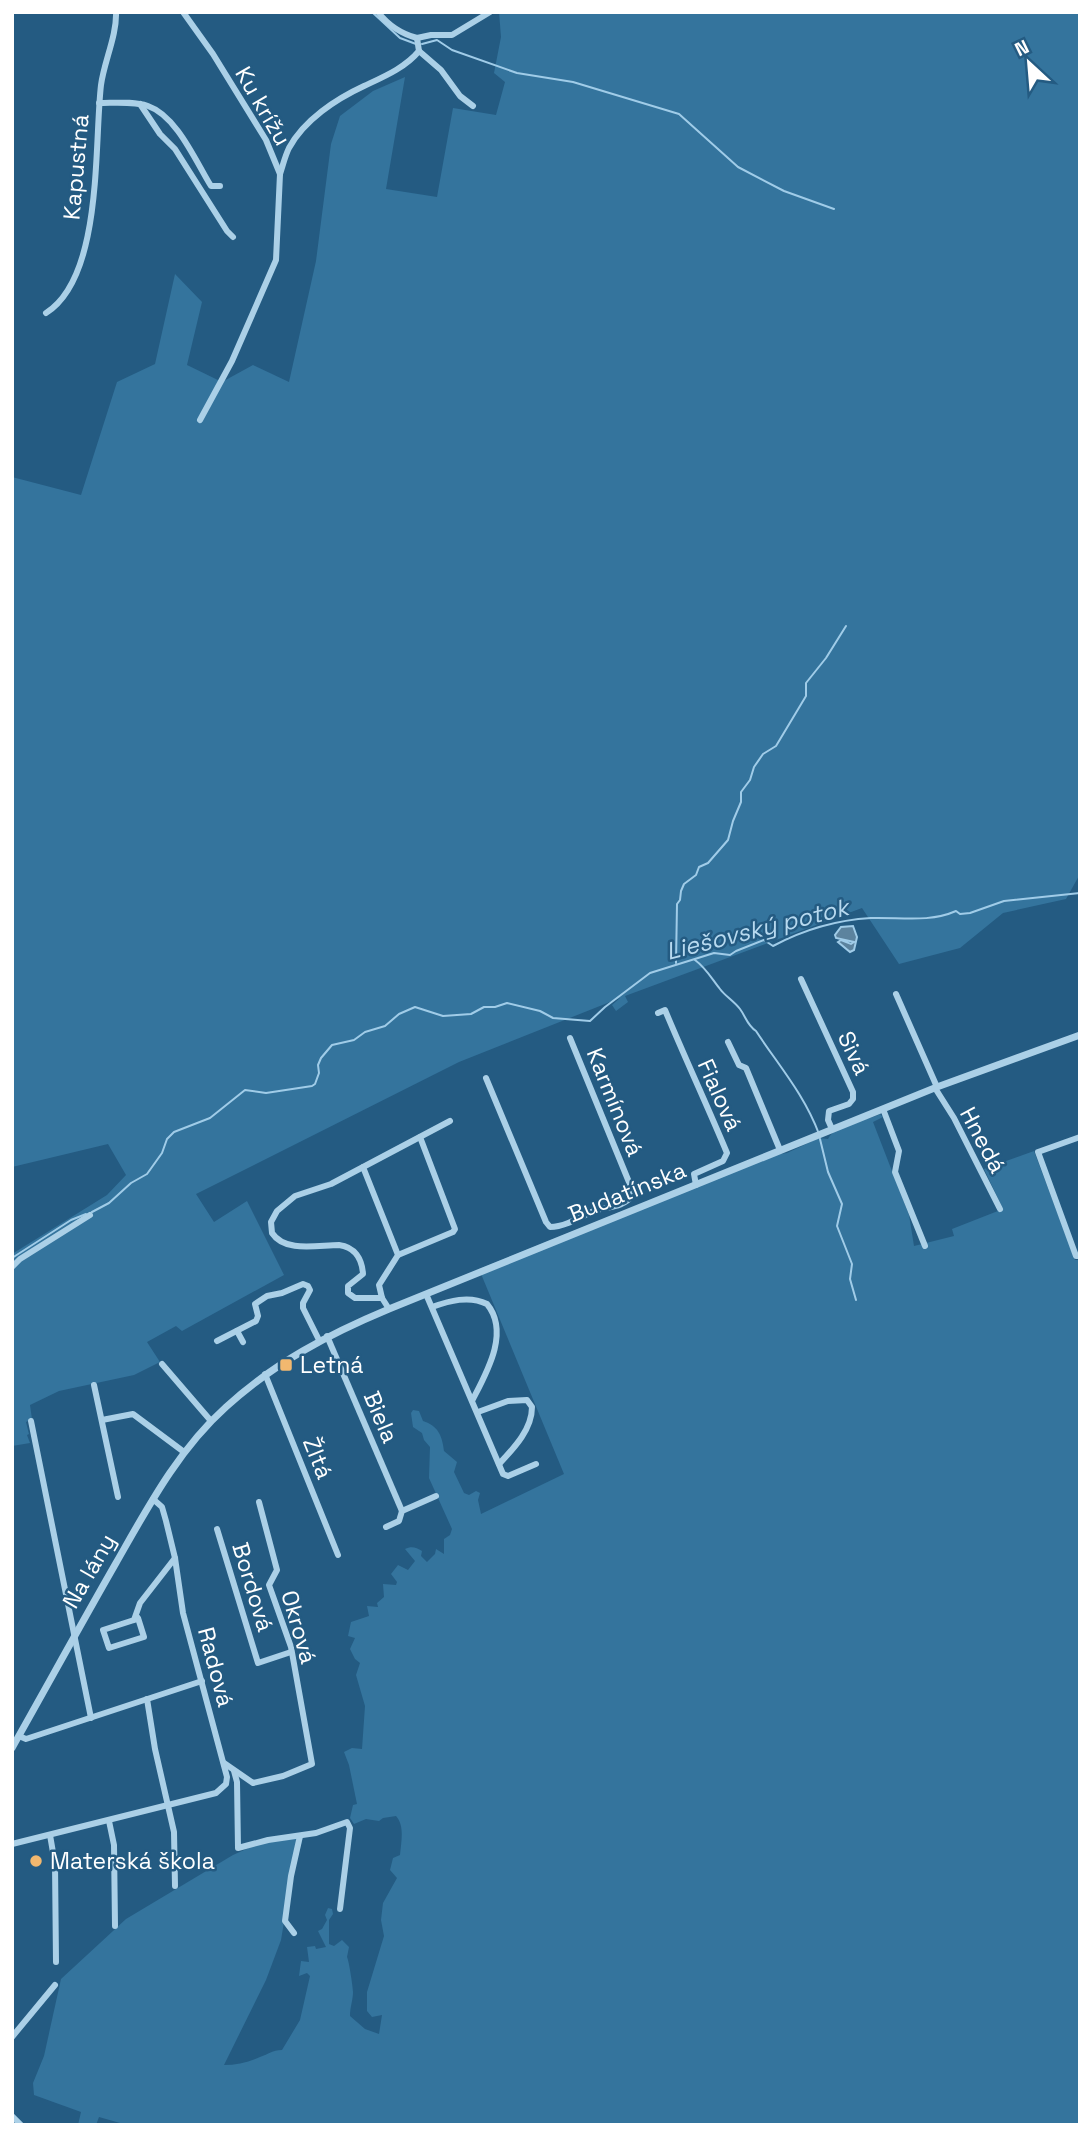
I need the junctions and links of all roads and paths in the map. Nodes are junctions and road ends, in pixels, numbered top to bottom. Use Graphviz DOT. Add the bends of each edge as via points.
graph roads {
  1 [pos="183,12"];
  2 [pos="378,12"];
  3 [pos="490,12"];
  4 [pos="117,13"];
  5 [pos="417,38"];
  6 [pos="419,51"];
  7 [pos="99,103"];
  8 [pos="140,104"];
  9 [pos="473,106"];
  10 [pos="280,174"];
  11 [pos="220,186"];
  12 [pos="233,237"];
  13 [pos="46,313"];
  14 [pos="200,420"];
  15 [pos="801,979"];
  16 [pos="896,994"];
  17 [pos="658,1013"];
  18 [pos="1080,1035"];
  19 [pos="570,1038"];
  20 [pos="729,1042"];
  21 [pos="486,1078"];
  22 [pos="938,1087"];
  23 [pos="883,1109"];
  24 [pos="450,1121"];
  25 [pos="832,1129"];
  26 [pos="420,1137"];
  27 [pos="1080,1137"];
  28 [pos="780,1150"];
  29 [pos="363,1167"];
  30 [pos="696,1185"];
  31 [pos="1000,1209"];
  32 [pos="90,1215"];
  33 [pos="583,1218"];
  34 [pos="587,1229"];
  35 [pos="925,1246"];
  36 [pos="398,1255"];
  37 [pos="1078,1256"];
  38 [pos="12,1267"];
  39 [pos="426,1294"];
  40 [pos="382,1298"];
  41 [pos="432,1307"];
  42 [pos="389,1309"];
  43 [pos="237,1331"];
  44 [pos="327,1336"];
  45 [pos="319,1340"];
  46 [pos="217,1341"];
  47 [pos="243,1342"];
  48 [pos="162,1364"];
  49 [pos="265,1374"];
  50 [pos="94,1385"];
  51 [pos="473,1399"];
  52 [pos="478,1412"];
  53 [pos="102,1420"];
  54 [pos="30,1421"];
  55 [pos="211,1421"];
  56 [pos="184,1452"];
  57 [pos="499,1464"];
  58 [pos="536,1464"];
  59 [pos="436,1496"];
  60 [pos="118,1497"];
  61 [pos="153,1499"];
  62 [pos="259,1502"];
  63 [pos="402,1511"];
  64 [pos="386,1527"];
  65 [pos="217,1529"];
  66 [pos="338,1555"];
  67 [pos="176,1558"];
  68 [pos="134,1620"];
  69 [pos="75,1634"];
  70 [pos="291,1652"];
  71 [pos="202,1681"];
  72 [pos="147,1699"];
  73 [pos="91,1718"];
  74 [pos="19,1736"];
  75 [pos="12,1748"];
  76 [pos="223,1761"];
  77 [pos="233,1769"];
  78 [pos="168,1805"];
  79 [pos="109,1821"];
  80 [pos="50,1835"];
  81 [pos="300,1836"];
  82 [pos="12,1844"];
  83 [pos="175,1886"];
  84 [pos="340,1909"];
  85 [pos="115,1926"];
  86 [pos="294,1933"];
  87 [pos="56,1962"];
  88 [pos="55,1985"];
  89 [pos="12,2037"];
  90 [pos="12,2116"];
  91 [pos="21,2125"];
  1 -- 10 [label="street, Ku krížu" via="266,141"];
  2 -- 5 [label="street" via="404,34"];
  3 -- 5 [label="street" via="452,35"];
  4 -- 7 [label="street, Kapustná"];
  5 -- 6 [label="street"];
  6 -- 9 [label="street"];
  6 -- 10 [label="street" via="388,75 316,116 288,149"];
  7 -- 8 [label="street"];
  7 -- 13 [label="street, Kapustná" via="95,187 83,254 63,297"];
  8 -- 11 [label="street" via="170,121 211,187"];
  8 -- 12 [label="street"];
  10 -- 14 [label="street, Ku krížu" via="276,260 232,361"];
  15 -- 25 [label="street, Sivá" via="853,1092 849,1104 829,1111"];
  16 -- 22 [label="street, Hnedá"];
  17 -- 30 [label="street, Fialová" via="665,1010 727,1153 723,1161 694,1174"];
  18 -- 22 [label="street, Budatínska"];
  19 -- 33 [label="street, Karmínová" via="632,1196"];
  20 -- 28 [label="street" via="738,1065 749,1066"];
  21 -- 33 [label="street" via="546,1222 556,1227"];
  22 -- 23 [label="street, Budatínska"];
  22 -- 31 [label="street, Hnedá"];
  23 -- 25 [label="street, Budatínska"];
  23 -- 35 [label="street" via="900,1151 895,1172"];
  24 -- 26 [label="street"];
  25 -- 28 [label="street, Budatínska"];
  26 -- 29 [label="street"];
  26 -- 36 [label="street" via="455,1229"];
  27 -- 37 [label="street" via="1038,1152"];
  28 -- 30 [label="street, Budatínska"];
  29 -- 36 [label="street"];
  29 -- 40 [label="street" via="295,1196 277,1211 271,1228 285,1244 351,1248 364,1271 362,1278 348,1286 348,1293 355,1298"];
  30 -- 34 [label="street, Budatínska"];
  32 -- 38 [label="street"];
  33 -- 34 [label="street"];
  34 -- 39 [label="street, Budatínska"];
  36 -- 40 [label="street" via="381,1279"];
  39 -- 41 [label="street"];
  39 -- 42 [label="street, Budatínska"];
  40 -- 42 [label="street"];
  41 -- 51 [label="street"];
  41 -- 51 [label="street" via="469,1299 486,1304 493,1314 497,1326 492,1358"];
  42 -- 44 [label="street, Budatínska"];
  43 -- 45 [label="street" via="256,1321 257,1301 303,1284 310,1290 303,1308"];
  43 -- 46 [label="street"];
  43 -- 47 [label="street"];
  44 -- 45 [label="street, Na lány"];
  44 -- 63 [label="street, Biela"];
  45 -- 49 [label="street, Na lány"];
  48 -- 55 [label="street"];
  49 -- 55 [label="street, Na lány"];
  49 -- 66 [label="street, Žltá"];
  50 -- 53 [label="street"];
  51 -- 52 [label="street"];
  52 -- 57 [label="street"];
  52 -- 57 [label="street" via="514,1399 527,1400 532,1407 523,1434"];
  53 -- 56 [label="street" via="133,1414"];
  53 -- 60 [label="street"];
  54 -- 69 [label="street"];
  55 -- 56 [label="street, Na lány"];
  56 -- 61 [label="street, Na lány"];
  57 -- 58 [label="street" via="508,1476"];
  59 -- 63 [label="street"];
  61 -- 67 [label="street, Radová" via="162,1507"];
  61 -- 69 [label="street, Na lány"];
  62 -- 70 [label="street, Okrová" via="276,1570 269,1586"];
  63 -- 64 [label="street" via="399,1521"];
  65 -- 70 [label="street, Bordová" via="258,1663"];
  67 -- 68 [label="street" via="140,1603"];
  67 -- 71 [label="street, Radová" via="183,1613"];
  68 -- 68 [label="street" via="103,1630 109,1648 144,1637 138,1618"];
  69 -- 73 [label="street"];
  69 -- 74 [label="street, Na lány"];
  70 -- 77 [label="street, Okrová" via="312,1764 253,1783"];
  71 -- 72 [label="street"];
  71 -- 76 [label="street, Radová"];
  72 -- 73 [label="street"];
  72 -- 78 [label="street"];
  73 -- 74 [label="street" via="26,1739"];
  74 -- 75 [label="street, Na lány"];
  76 -- 77 [label="street"];
  76 -- 78 [label="street, Radová" via="226,1784 216,1793"];
  77 -- 81 [label="street" via="238,1849"];
  78 -- 79 [label="street"];
  78 -- 83 [label="street" via="174,1832"];
  79 -- 80 [label="street"];
  79 -- 85 [label="street" via="114,1845"];
  80 -- 82 [label="street"];
  80 -- 87 [label="street" via="55,1864"];
  81 -- 84 [label="street" via="347,1822"];
  81 -- 86 [label="street" via="285,1921"];
  88 -- 89 [label="street"];
  90 -- 91 [label="street"];
}
